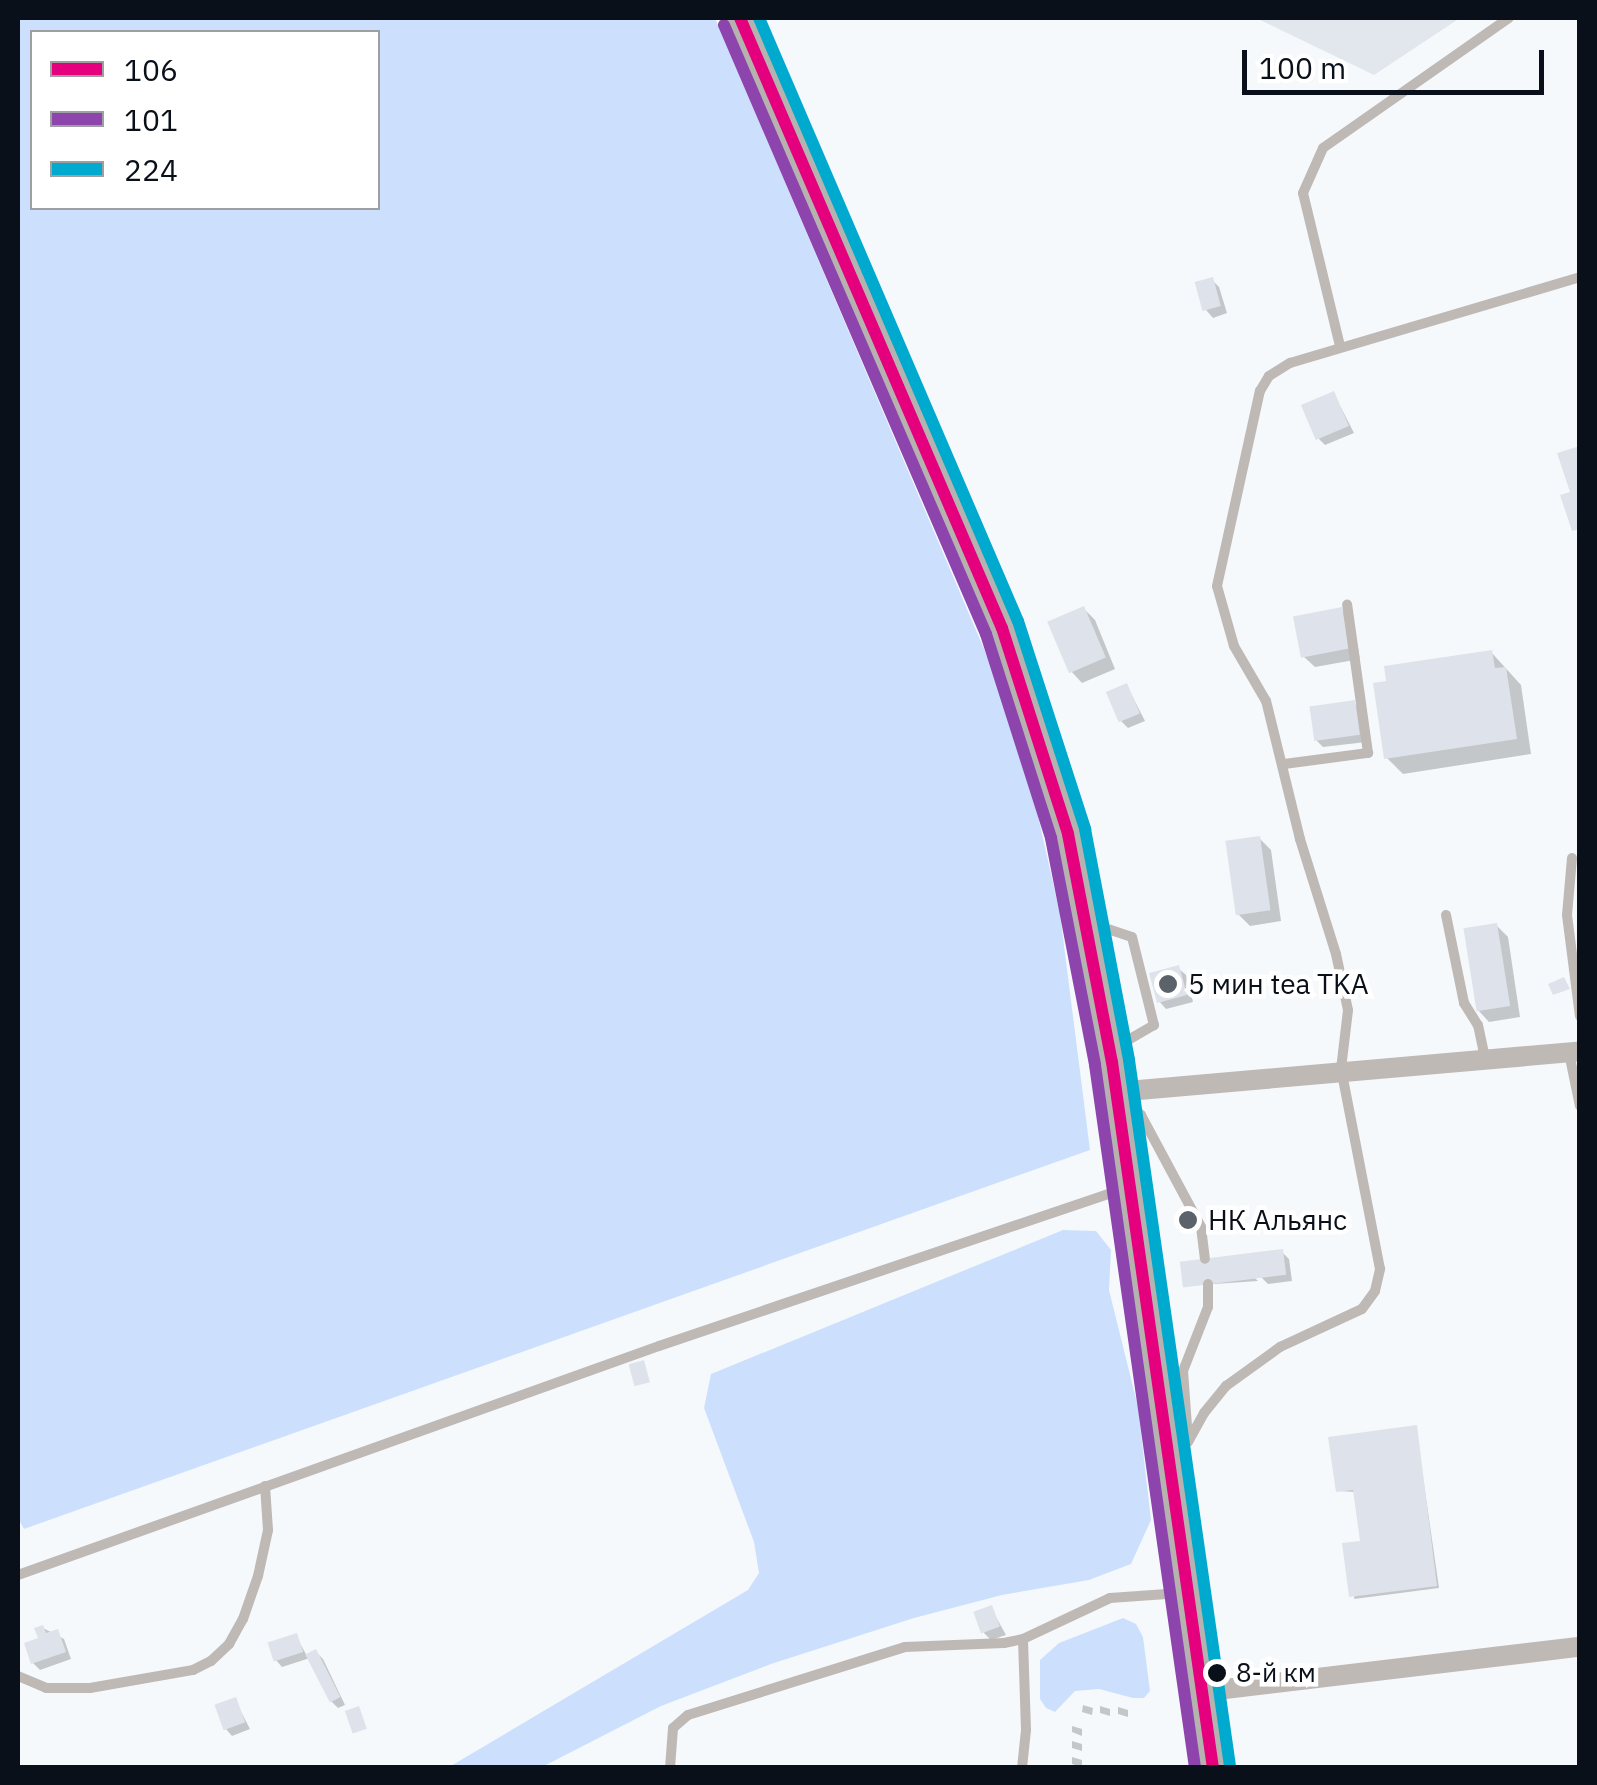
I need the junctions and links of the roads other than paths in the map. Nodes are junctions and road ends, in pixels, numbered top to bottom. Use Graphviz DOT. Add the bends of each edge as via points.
graph roads {
  1 [pos="740,18"];
  2 [pos="1508,18"];
  3 [pos="1580,277"];
  4 [pos="1340,346"];
  5 [pos="1347,604"];
  6 [pos="1284,764"];
  7 [pos="1572,858"];
  8 [pos="1446,915"];
  9 [pos="1085,921"];
  10 [pos="1580,1016"];
  11 [pos="1110,1051"];
  12 [pos="1574,1052"];
  13 [pos="1484,1058"];
  14 [pos="1341,1069"];
  15 [pos="1116,1092"];
  16 [pos="1580,1106"];
  17 [pos="1129,1188"];
  18 [pos="1205,1259"];
  19 [pos="1208,1284"];
  20 [pos="1178,1452"];
  21 [pos="265,1486"];
  22 [pos="18,1576"];
  23 [pos="1187,1592"];
  24 [pos="1023,1639"];
  25 [pos="1580,1647"];
  26 [pos="18,1676"];
  27 [pos="1200,1692"];
  28 [pos="670,1768"];
  29 [pos="1022,1768"];
  30 [pos="1213,1768"];
  1 -- 9 [label="main road" via="1002,628 1068,834"];
  2 -- 4 [label="lane" via="1323,148 1303,193"];
  3 -- 4 [label="lane"];
  4 -- 6 [label="lane" via="1290,363 1260,390 1217,586 1234,646 1266,701"];
  5 -- 6 [label="lane" via="1368,752"];
  6 -- 14 [label="lane" via="1348,1010"];
  7 -- 10 [label="lane" via="1566,915"];
  8 -- 13 [label="lane" via="1464,1003 1478,1025"];
  9 -- 11 [label="main road"];
  9 -- 11 [label="lane" via="1132,937 1154,1025"];
  11 -- 15 [label="main road"];
  12 -- 13 [label="street"];
  12 -- 16 [label="lane"];
  13 -- 14 [label="street"];
  14 -- 15 [label="street"];
  14 -- 20 [label="lane" via="1380,1269 1375,1292 1362,1309 1280,1347 1226,1386"];
  15 -- 17 [label="main road"];
  15 -- 18 [label="lane" via="1140,1115 1201,1227"];
  17 -- 20 [label="main road"];
  17 -- 21 [label="lane"];
  19 -- 20 [label="lane" via="1208,1307 1183,1371"];
  20 -- 23 [label="main road"];
  21 -- 22 [label="lane"];
  21 -- 26 [label="lane" via="268,1530 258,1576 243,1619 211,1661 90,1688 46,1688"];
  23 -- 24 [label="lane" via="1110,1598"];
  23 -- 27 [label="main road"];
  24 -- 28 [label="lane" via="905,1646 688,1715 674,1728"];
  24 -- 29 [label="lane"];
  25 -- 27 [label="street"];
  27 -- 30 [label="main road"];
}
